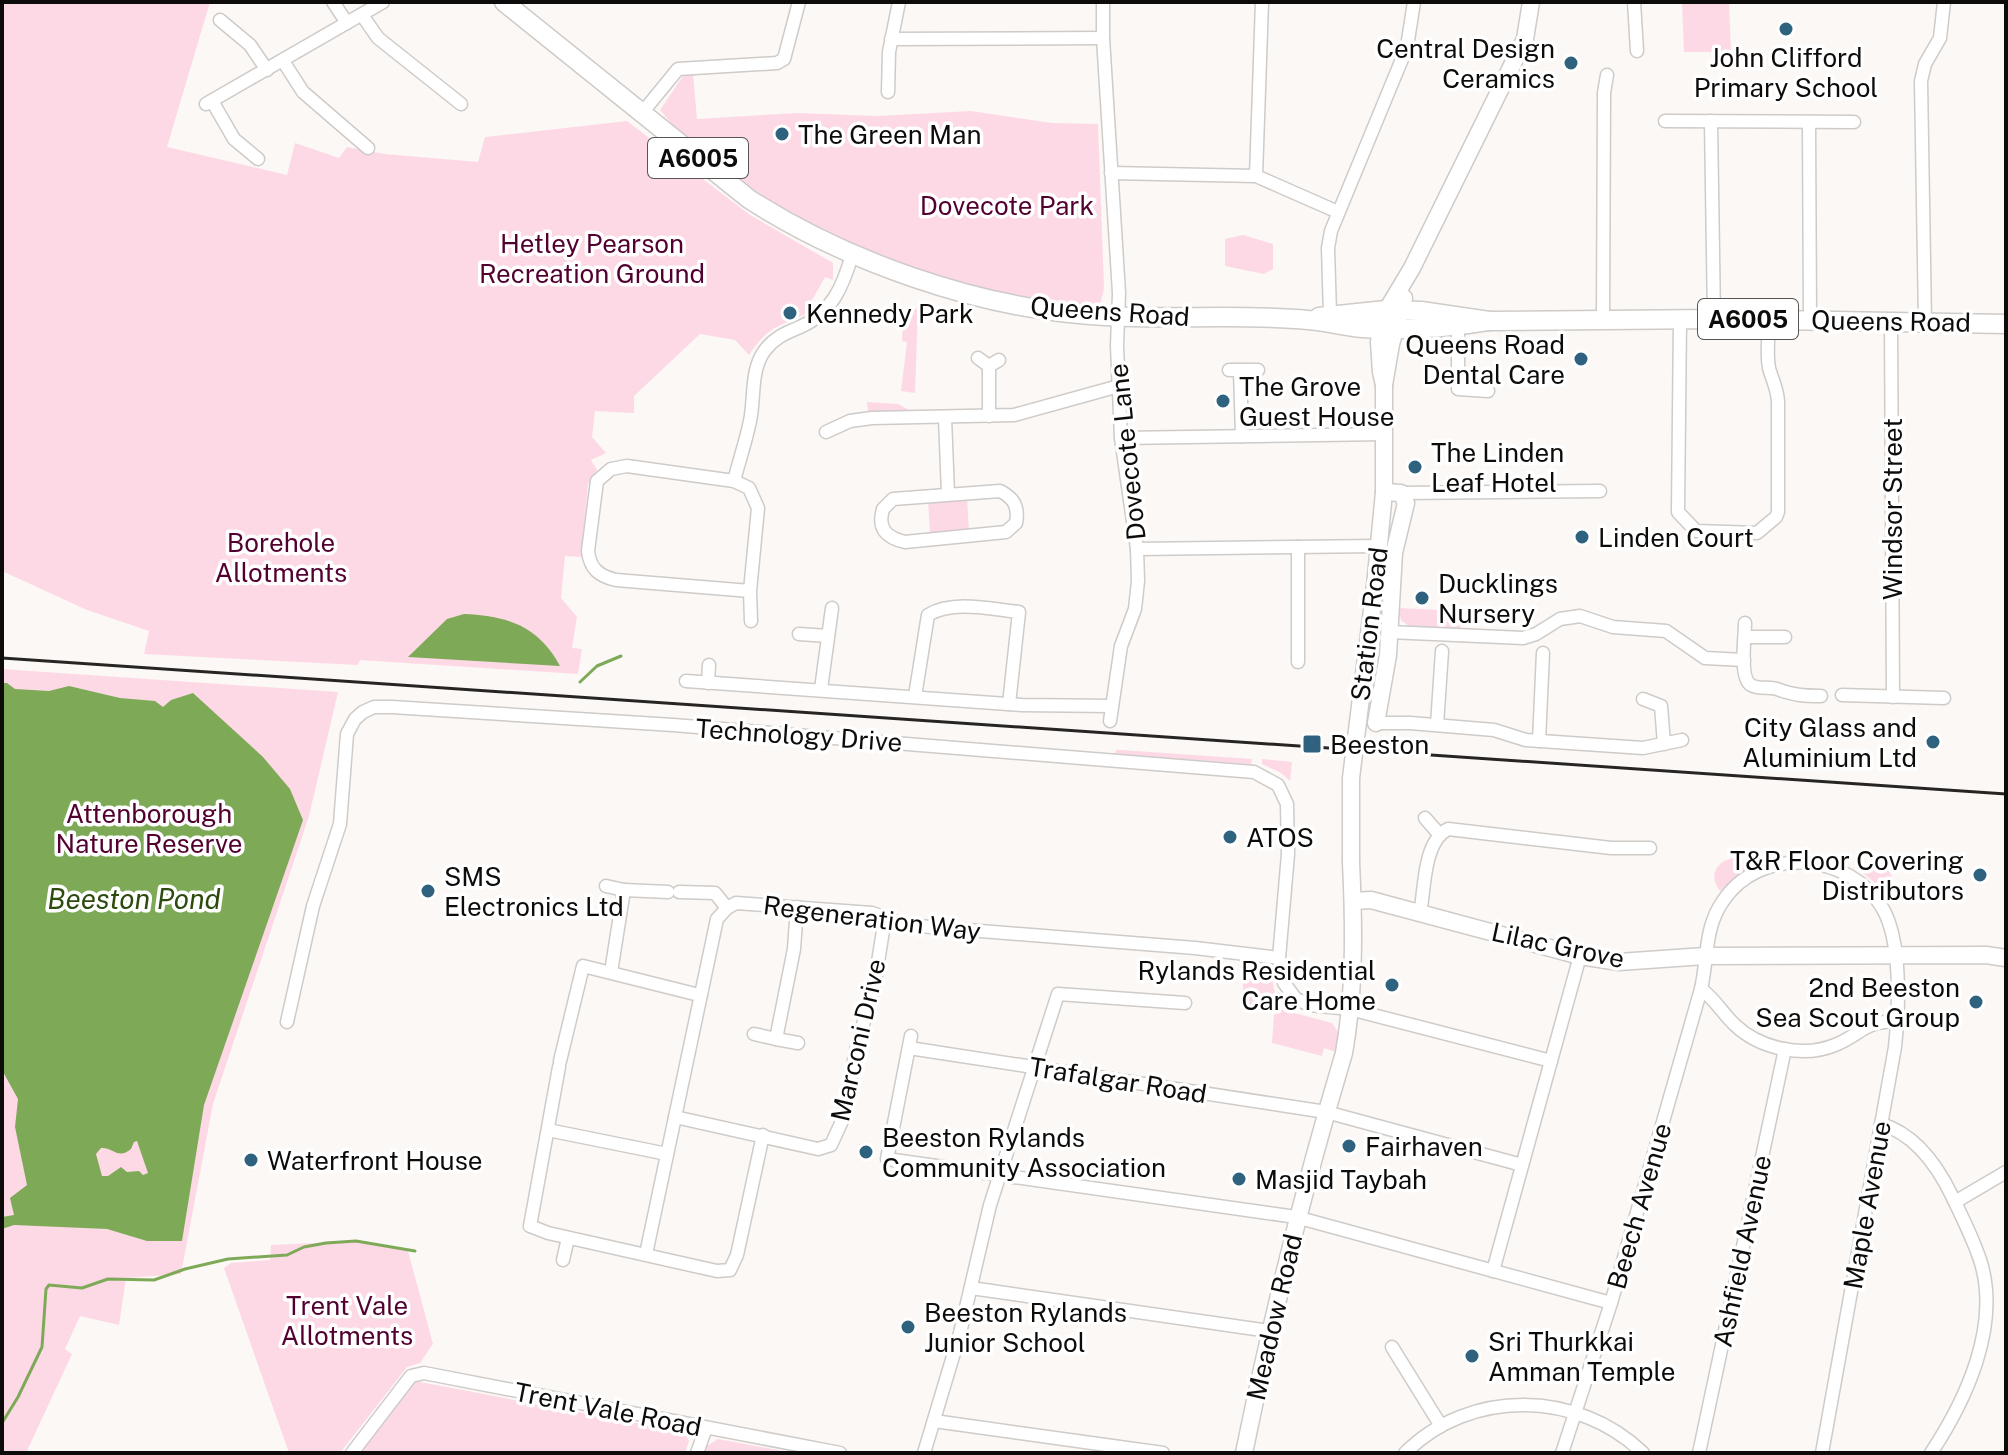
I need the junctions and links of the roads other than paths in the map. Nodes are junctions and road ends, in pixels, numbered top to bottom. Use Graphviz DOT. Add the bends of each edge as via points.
graph roads {
  1 [pos="333,2"];
  2 [pos="383,2"];
  3 [pos="799,2"];
  4 [pos="899,2"];
  5 [pos="1103,2"];
  6 [pos="1262,2"];
  7 [pos="1414,2"];
  8 [pos="1531,2"];
  9 [pos="1634,2"];
  10 [pos="1944,2"];
  11 [pos="513,5"];
  12 [pos="362,15"];
  13 [pos="220,20"];
  14 [pos="347,23"];
  15 [pos="1103,38"];
  16 [pos="891,39"];
  17 [pos="1637,51"];
  18 [pos="283,61"];
  19 [pos="267,70"];
  20 [pos="1607,75"];
  21 [pos="888,92"];
  22 [pos="461,104"];
  23 [pos="642,113"];
  24 [pos="1665,121"];
  25 [pos="1711,121"];
  26 [pos="1809,122"];
  27 [pos="1854,122"];
  28 [pos="368,148"];
  29 [pos="258,159"];
  30 [pos="1111,173"];
  31 [pos="1256,176"];
  32 [pos="1338,212"];
  33 [pos="852,255"];
  34 [pos="1330,314"];
  35 [pos="1118,316"];
  36 [pos="1603,318"];
  37 [pos="1390,319"];
  38 [pos="1680,319"];
  39 [pos="1714,319"];
  40 [pos="1769,319"];
  41 [pos="1308,320"];
  42 [pos="1810,320"];
  43 [pos="1489,321"];
  44 [pos="1891,321"];
  45 [pos="1925,322"];
  46 [pos="2006,324"];
  47 [pos="1458,326"];
  48 [pos="989,361"];
  49 [pos="1258,370"];
  50 [pos="1119,386"];
  51 [pos="1488,391"];
  52 [pos="989,416"];
  53 [pos="945,418"];
  54 [pos="826,432"];
  55 [pos="1385,434"];
  56 [pos="1242,436"];
  57 [pos="1121,438"];
  58 [pos="734,481"];
  59 [pos="1600,491"];
  60 [pos="1393,493"];
  61 [pos="948,494"];
  62 [pos="1380,546"];
  63 [pos="1298,547"];
  64 [pos="1137,549"];
  65 [pos="750,591"];
  66 [pos="832,608"];
  67 [pos="751,621"];
  68 [pos="1389,632"];
  69 [pos="799,634"];
  70 [pos="828,636"];
  71 [pos="1785,637"];
  72 [pos="1442,651"];
  73 [pos="1543,653"];
  74 [pos="1313,654"];
  75 [pos="1744,660"];
  76 [pos="709,665"];
  77 [pos="686,681"];
  78 [pos="708,683"];
  79 [pos="821,689"];
  80 [pos="1842,695"];
  81 [pos="915,696"];
  82 [pos="1801,696"];
  83 [pos="1821,696"];
  84 [pos="1893,697"];
  85 [pos="1944,698"];
  86 [pos="1643,699"];
  87 [pos="1009,704"];
  88 [pos="1112,706"];
  89 [pos="1801,710"];
  90 [pos="1110,721"];
  91 [pos="1376,723"];
  92 [pos="1437,725"];
  93 [pos="1682,740"];
  94 [pos="1539,741"];
  95 [pos="1664,744"];
  96 [pos="1425,818"];
  97 [pos="1439,834"];
  98 [pos="1650,848"];
  99 [pos="606,886"];
  100 [pos="624,890"];
  101 [pos="1353,901"];
  102 [pos="797,907"];
  103 [pos="727,908"];
  104 [pos="1420,914"];
  105 [pos="885,918"];
  106 [pos="1580,956"];
  107 [pos="1705,956"];
  108 [pos="1895,956"];
  109 [pos="1279,958"];
  110 [pos="2006,958"];
  111 [pos="611,972"];
  112 [pos="1701,989"];
  113 [pos="699,995"];
  114 [pos="1185,1003"];
  115 [pos="1350,1009"];
  116 [pos="1898,1021"];
  117 [pos="287,1022"];
  118 [pos="754,1034"];
  119 [pos="776,1039"];
  120 [pos="798,1043"];
  121 [pos="1785,1049"];
  122 [pos="1551,1061"];
  123 [pos="1035,1067"];
  124 [pos="1326,1112"];
  125 [pos="675,1117"];
  126 [pos="1881,1124"];
  127 [pos="548,1130"];
  128 [pos="763,1135"];
  129 [pos="667,1154"];
  130 [pos="1522,1165"];
  131 [pos="2006,1172"];
  132 [pos="999,1175"];
  133 [pos="1955,1202"];
  134 [pos="1296,1217"];
  135 [pos="568,1238"];
  136 [pos="646,1254"];
  137 [pos="563,1260"];
  138 [pos="1493,1271"];
  139 [pos="971,1288"];
  140 [pos="1611,1303"];
  141 [pos="1269,1331"];
  142 [pos="1392,1347"];
  143 [pos="1575,1412"];
  144 [pos="934,1421"];
  145 [pos="1441,1426"];
  146 [pos="706,1428"];
  147 [pos="352,1453"];
  148 [pos="697,1453"];
  149 [pos="840,1453"];
  150 [pos="924,1453"];
  151 [pos="1163,1453"];
  152 [pos="1244,1453"];
  153 [pos="1405,1453"];
  154 [pos="1562,1453"];
  155 [pos="1643,1453"];
  156 [pos="1699,1453"];
  157 [pos="1822,1453"];
  158 [pos="1931,1453"];
  1 -- 14 [label="street"];
  2 -- 12 [label="street"];
  3 -- 23 [label="street" via="784,59 678,69"];
  4 -- 16 [label="street"];
  5 -- 15 [label="street, Dovecote Lane"];
  6 -- 31 [label="street"];
  7 -- 32 [label="street" via="1407,47"];
  8 -- 37 [label="street, Station Road" via="1525,39"];
  9 -- 17 [label="street"];
  10 -- 45 [label="street" via="1940,38 1921,81"];
  11 -- 23 [label="main road, A6005"];
  12 -- 14 [label="street"];
  12 -- 22 [label="street" via="378,38"];
  13 -- 19 [label="street" via="250,45"];
  14 -- 18 [label="street"];
  15 -- 16 [label="street"];
  15 -- 30 [label="street, Dovecote Lane"];
  16 -- 21 [label="street"];
  18 -- 19 [label="street"];
  18 -- 28 [label="street" via="303,92"];
  19 -- 29 [label="street" via="209,102 234,139"];
  20 -- 36 [label="street"];
  23 -- 33 [label="main road, A6005" via="749,199"];
  24 -- 25 [label="street"];
  25 -- 26 [label="street"];
  25 -- 39 [label="street"];
  26 -- 27 [label="street"];
  26 -- 42 [label="street"];
  30 -- 31 [label="street"];
  30 -- 35 [label="street, Dovecote Lane"];
  31 -- 32 [label="street"];
  32 -- 34 [label="street" via="1329,239"];
  33 -- 35 [label="main road, Queens Road / A6005" via="1028,307"];
  33 -- 58 [label="street" via="828,308 780,335 758,361 751,420"];
  34 -- 37 [label="main road, Queens Road / A6005"];
  34 -- 41 [label="main road, Queens Road / A6005"];
  35 -- 41 [label="main road, Queens Road / A6005"];
  35 -- 50 [label="street, Dovecote Lane"];
  36 -- 38 [label="main road, Queens Road / A6005"];
  36 -- 43 [label="main road, Queens Road / A6005"];
  37 -- 41 [label="main road, Queens Road / A6005" via="1341,326"];
  37 -- 43 [label="main road, Queens Road / A6005"];
  37 -- 47 [label="main road, Queens Road / A6005"];
  37 -- 55 [label="street, Station Road"];
  38 -- 39 [label="main road, Queens Road / A6005"];
  38 -- 40 [label="street" via="1678,512 1696,531 1757,533 1778,512 1778,401 1768,361"];
  39 -- 40 [label="main road, Queens Road / A6005"];
  40 -- 42 [label="main road, Queens Road / A6005"];
  42 -- 44 [label="main road, Queens Road / A6005"];
  43 -- 47 [label="main road, Queens Road / A6005"];
  44 -- 45 [label="main road, Queens Road / A6005"];
  44 -- 84 [label="street, Windsor Street"];
  45 -- 46 [label="main road, Queens Road / A6005"];
  47 -- 51 [label="street" via="1458,389"];
  48 -- 52 [label="street"];
  49 -- 56 [label="street" via="1234,370"];
  50 -- 52 [label="street" via="1014,415"];
  50 -- 57 [label="street, Dovecote Lane"];
  52 -- 53 [label="street"];
  53 -- 54 [label="street" via="872,418"];
  53 -- 61 [label="street"];
  55 -- 56 [label="street"];
  55 -- 60 [label="street, Station Road"];
  56 -- 57 [label="street"];
  57 -- 64 [label="street, Dovecote Lane"];
  58 -- 65 [label="street" via="749,488 758,508"];
  58 -- 65 [label="street" via="627,466 611,469 595,487 589,560 600,575 616,580"];
  59 -- 60 [label="street"];
  60 -- 62 [label="street, Station Road"];
  60 -- 68 [label="street, Station Road" via="1406,503 1394,553"];
  61 -- 61 [label="street" via="1000,491 1016,505 1016,523 991,536 905,542 881,526 888,502"];
  62 -- 63 [label="street"];
  62 -- 101 [label="street, Station Road, bridge" via="1351,778"];
  63 -- 64 [label="street"];
  63 -- 74 [label="street" via="1298,658"];
  64 -- 88 [label="street, Dovecote Lane" via="1138,594 1121,646"];
  65 -- 67 [label="street"];
  66 -- 70 [label="street"];
  68 -- 75 [label="street" via="1523,638 1560,619 1580,616 1613,627 1666,631 1705,658"];
  68 -- 91 [label="street, Station Road"];
  69 -- 70 [label="street"];
  70 -- 79 [label="street"];
  71 -- 75 [label="street" via="1745,630"];
  72 -- 92 [label="street"];
  73 -- 94 [label="street"];
  75 -- 82 [label="street" via="1745,678 1755,687"];
  76 -- 78 [label="street"];
  77 -- 78 [label="street"];
  78 -- 79 [label="street"];
  79 -- 81 [label="street"];
  80 -- 84 [label="street"];
  81 -- 87 [label="street"];
  81 -- 87 [label="street" via="928,615 940,608 980,608 1019,612"];
  82 -- 83 [label="street"];
  82 -- 89 [label="street"];
  84 -- 85 [label="street"];
  86 -- 95 [label="street" via="1661,706"];
  87 -- 88 [label="street"];
  88 -- 90 [label="street, Dovecote Lane"];
  91 -- 92 [label="street"];
  92 -- 94 [label="street"];
  93 -- 95 [label="street"];
  94 -- 95 [label="street" via="1643,748"];
  96 -- 97 [label="street"];
  97 -- 98 [label="street" via="1460,828 1636,855"];
  97 -- 104 [label="street"];
  99 -- 100 [label="street"];
  100 -- 103 [label="street" via="715,893"];
  100 -- 111 [label="street"];
  101 -- 104 [label="street, Lilac Grove" via="1371,900"];
  101 -- 115 [label="street, Meadow Road"];
  102 -- 103 [label="street, Regeneration Way" via="736,903"];
  102 -- 105 [label="street, Regeneration Way"];
  102 -- 119 [label="street"];
  103 -- 113 [label="street, Regeneration Way" via="717,919"];
  104 -- 106 [label="street, Lilac Grove"];
  105 -- 109 [label="street, Regeneration Way" via="906,925"];
  105 -- 128 [label="street, Marconi Drive" via="842,1121 831,1145 818,1149"];
  106 -- 107 [label="street, Lilac Grove" via="1619,962"];
  106 -- 122 [label="street"];
  107 -- 108 [label="street, Lilac Grove"];
  107 -- 108 [label="street, Maple Avenue" via="1715,915 1729,893 1761,871 1796,862 1823,864 1860,882 1883,910"];
  107 -- 112 [label="street, Beech Avenue"];
  108 -- 110 [label="street, Lilac Grove"];
  108 -- 116 [label="street, Maple Avenue"];
  109 -- 115 [label="street, Technology Drive" via="1284,983 1296,999"];
  109 -- 117 [label="street, Technology Drive" via="1288,810 1278,785 1254,772 673,725 374,707 355,719 347,734 340,824 313,906"];
  111 -- 113 [label="street"];
  111 -- 127 [label="street" via="583,966"];
  112 -- 121 [label="street" via="1739,1029"];
  112 -- 140 [label="street, Beech Avenue"];
  113 -- 125 [label="street, Regeneration Way"];
  114 -- 123 [label="street" via="1058,994"];
  115 -- 122 [label="street"];
  115 -- 124 [label="street, Meadow Road" via="1344,1053"];
  116 -- 121 [label="street" via="1871,1023 1819,1050"];
  116 -- 126 [label="street, Maple Avenue"];
  118 -- 119 [label="street"];
  119 -- 120 [label="street"];
  121 -- 156 [label="street, Ashfield Avenue"];
  122 -- 130 [label="street"];
  123 -- 124 [label="street, Trafalgar Road"];
  123 -- 132 [label="street"];
  123 -- 132 [label="street, Trafalgar Road" via="910,1042 887,1159"];
  124 -- 130 [label="street, Trafalgar Road"];
  124 -- 134 [label="street, Meadow Road"];
  125 -- 128 [label="street, Marconi Drive"];
  125 -- 129 [label="street, Regeneration Way"];
  126 -- 133 [label="street" via="1915,1143"];
  126 -- 157 [label="street, Maple Avenue"];
  127 -- 129 [label="street"];
  127 -- 135 [label="street" via="530,1226"];
  128 -- 136 [label="street" via="730,1270"];
  129 -- 136 [label="street, Regeneration Way"];
  130 -- 138 [label="street"];
  131 -- 133 [label="street"];
  132 -- 134 [label="street"];
  132 -- 139 [label="street"];
  133 -- 158 [label="street" via="1981,1264 1985,1320 1967,1385"];
  134 -- 138 [label="street"];
  134 -- 141 [label="street, Meadow Road"];
  135 -- 136 [label="street"];
  135 -- 137 [label="street"];
  138 -- 140 [label="street"];
  139 -- 141 [label="street"];
  139 -- 144 [label="street"];
  140 -- 143 [label="street, Beech Avenue"];
  141 -- 152 [label="street, Meadow Road"];
  142 -- 145 [label="street"];
  143 -- 145 [label="street" via="1499,1406"];
  143 -- 154 [label="street, Beech Avenue"];
  143 -- 155 [label="street" via="1624,1436"];
  144 -- 150 [label="street"];
  144 -- 151 [label="street"];
  145 -- 153 [label="street"];
  146 -- 147 [label="street, Trent Vale Road" via="424,1373 411,1376"];
  146 -- 148 [label="street"];
  146 -- 149 [label="street, Trent Vale Road"];
}
